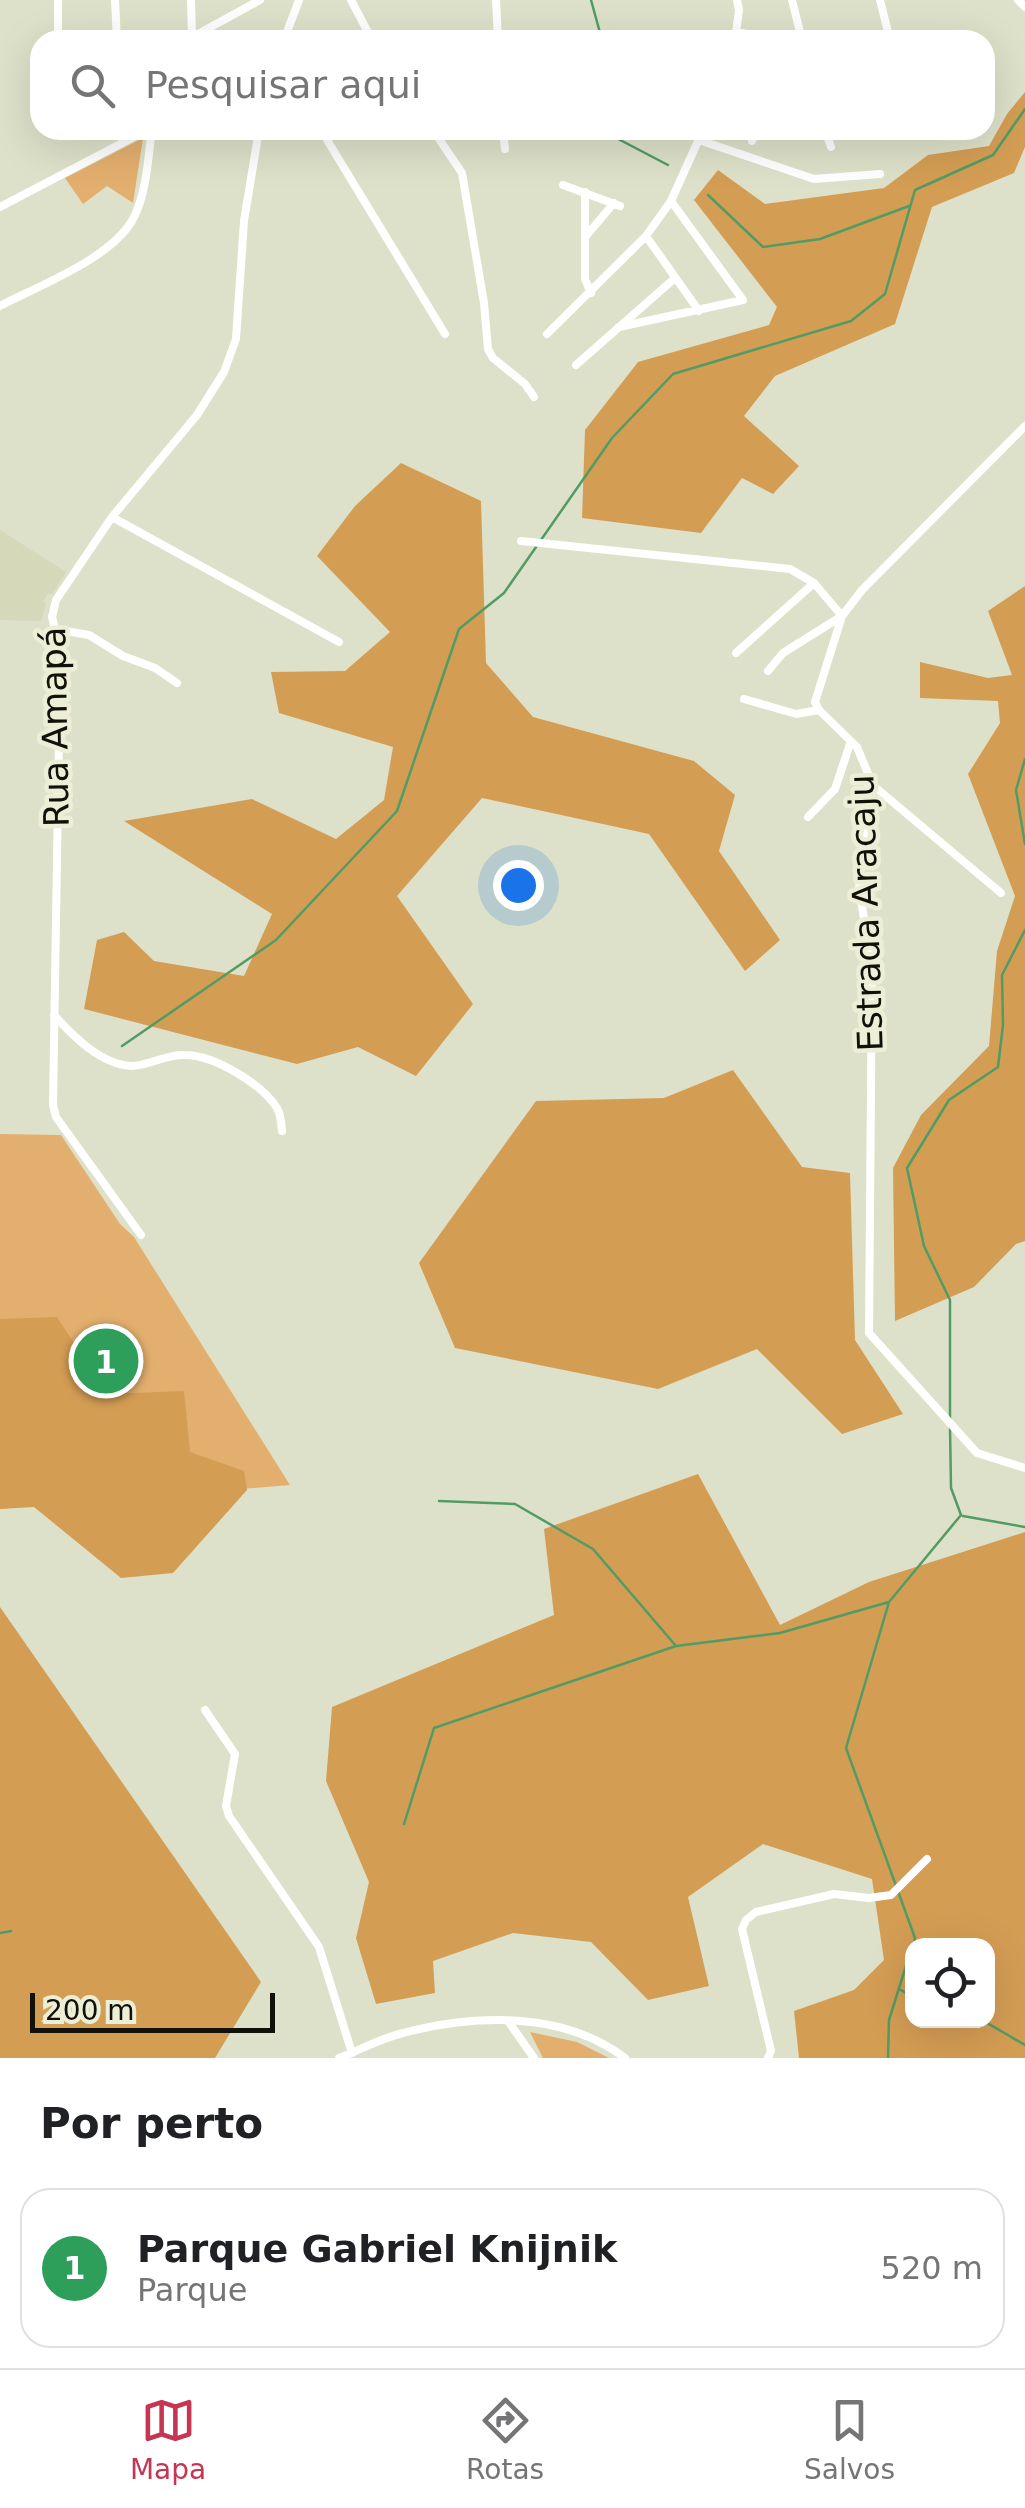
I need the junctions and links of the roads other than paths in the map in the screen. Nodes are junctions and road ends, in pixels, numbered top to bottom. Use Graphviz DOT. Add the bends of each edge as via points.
graph roads {
  1 [pos="58,0"];
  2 [pos="115,0"];
  3 [pos="191,0"];
  4 [pos="259,0"];
  5 [pos="299,0"];
  6 [pos="351,0"];
  7 [pos="496,0"];
  8 [pos="737,0"];
  9 [pos="792,0"];
  10 [pos="880,0"];
  11 [pos="1018,0"];
  12 [pos="1025,7"];
  13 [pos="58,30"];
  14 [pos="116,30"];
  15 [pos="189,30"];
  16 [pos="204,30"];
  17 [pos="288,30"];
  18 [pos="367,30"];
  19 [pos="498,30"];
  20 [pos="736,30"];
  21 [pos="800,30"];
  22 [pos="888,30"];
  23 [pos="131,140"];
  24 [pos="149,140"];
  25 [pos="257,140"];
  26 [pos="327,140"];
  27 [pos="440,140"];
  28 [pos="505,140"];
  29 [pos="700,140"];
  30 [pos="828,140"];
  31 [pos="831,148"];
  32 [pos="505,149"];
  33 [pos="880,174"];
  34 [pos="563,185"];
  35 [pos="584,192"];
  36 [pos="672,202"];
  37 [pos="0,207"];
  38 [pos="586,236"];
  39 [pos="646,236"];
  40 [pos="675,278"];
  41 [pos="591,293"];
  42 [pos="0,306"];
  43 [pos="698,311"];
  44 [pos="619,327"];
  45 [pos="445,334"];
  46 [pos="547,334"];
  47 [pos="576,365"];
  48 [pos="534,397"];
  49 [pos="1025,426"];
  50 [pos="112,517"];
  51 [pos="520,542"];
  52 [pos="814,582"];
  53 [pos="842,616"];
  54 [pos="54,629"];
  55 [pos="339,642"];
  56 [pos="736,653"];
  57 [pos="768,671"];
  58 [pos="177,683"];
  59 [pos="744,699"];
  60 [pos="819,710"];
  61 [pos="851,741"];
  62 [pos="869,782"];
  63 [pos="808,817"];
  64 [pos="1001,893"];
  65 [pos="54,1015"];
  66 [pos="282,1131"];
  67 [pos="140,1235"];
  68 [pos="1025,1468"];
  69 [pos="205,1710"];
  70 [pos="927,1858"];
  71 [pos="508,2022"];
  72 [pos="352,2053"];
  73 [pos="339,2058"];
  74 [pos="534,2058"];
  75 [pos="626,2058"];
  76 [pos="768,2058"];
  1 -- 13 [label="street"];
  2 -- 14 [label="street"];
  3 -- 15 [label="street"];
  4 -- 16 [label="street"];
  5 -- 17 [label="street"];
  6 -- 18 [label="street"];
  7 -- 19 [label="street"];
  8 -- 20 [label="street"];
  9 -- 21 [label="street"];
  10 -- 22 [label="street"];
  11 -- 12 [label="street"];
  23 -- 37 [label="street"];
  24 -- 42 [label="street" via="144,185 129,227 106,248"];
  25 -- 50 [label="street, Rua Amapá" via="236,340 224,372"];
  26 -- 45 [label="street"];
  27 -- 48 [label="street" via="462,173 488,349"];
  28 -- 32 [label="street"];
  29 -- 33 [label="street" via="814,179"];
  29 -- 36 [label="street"];
  30 -- 31 [label="street"];
  34 -- 35 [label="street"];
  35 -- 38 [label="street"];
  35 -- 38 [label="street" via="617,204"];
  36 -- 39 [label="street"];
  36 -- 43 [label="street" via="743,300"];
  38 -- 41 [label="street"];
  39 -- 40 [label="street"];
  39 -- 41 [label="street"];
  40 -- 43 [label="street"];
  40 -- 44 [label="street"];
  41 -- 46 [label="street"];
  43 -- 44 [label="street"];
  44 -- 47 [label="street"];
  49 -- 53 [label="street"];
  50 -- 54 [label="street, Rua Amapá" via="56,600"];
  50 -- 55 [label="street"];
  51 -- 52 [label="street" via="768,565"];
  52 -- 53 [label="street"];
  52 -- 56 [label="street"];
  53 -- 57 [label="street" via="783,652"];
  53 -- 60 [label="street" via="815,702"];
  54 -- 58 [label="street" via="89,634"];
  54 -- 65 [label="street, Rua Amapá" via="60,662"];
  59 -- 60 [label="street" via="796,714"];
  60 -- 61 [label="street, Estrada Aracaju"];
  61 -- 62 [label="street, Estrada Aracaju"];
  61 -- 63 [label="street" via="835,789"];
  62 -- 64 [label="street"];
  62 -- 68 [label="street, Estrada Aracaju" via="859,889 872,966 869,1333 977,1454"];
  65 -- 66 [label="street" via="116,1062 132,1066 182,1054 230,1066 272,1102"];
  65 -- 67 [label="street, Rua Amapá" via="56,1117"];
  69 -- 72 [label="street" via="235,1754 229,1816 320,1947"];
  70 -- 76 [label="street" via="891,1895 834,1894 746,1920 742,1929"];
  71 -- 72 [label="street" via="471,2020 401,2033"];
  71 -- 74 [label="street"];
  71 -- 75 [label="street" via="536,2021 573,2032"];
  72 -- 73 [label="street"];
}
